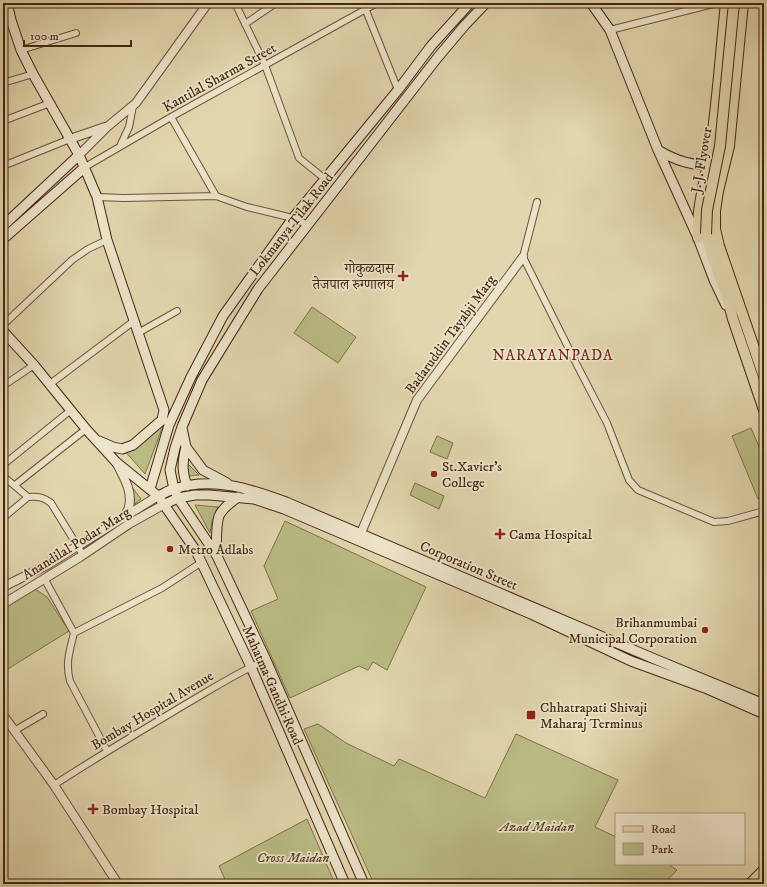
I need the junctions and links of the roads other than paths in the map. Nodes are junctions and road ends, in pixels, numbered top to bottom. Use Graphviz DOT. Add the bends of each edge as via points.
graph roads {
  1 [pos="7,3"];
  2 [pos="208,3"];
  3 [pos="236,3"];
  4 [pos="276,3"];
  5 [pos="363,3"];
  6 [pos="377,3"];
  7 [pos="470,3"];
  8 [pos="486,3"];
  9 [pos="591,3"];
  10 [pos="717,3"];
  11 [pos="726,3"];
  12 [pos="734,3"];
  13 [pos="743,3"];
  14 [pos="366,10"];
  15 [pos="7,21"];
  16 [pos="245,24"];
  17 [pos="610,30"];
  18 [pos="76,33"];
  19 [pos="20,50"];
  20 [pos="265,65"];
  21 [pos="32,74"];
  22 [pos="3,83"];
  23 [pos="398,90"];
  24 [pos="50,103"];
  25 [pos="134,106"];
  26 [pos="171,117"];
  27 [pos="3,121"];
  28 [pos="107,127"];
  29 [pos="70,139"];
  30 [pos="120,146"];
  31 [pos="729,146"];
  32 [pos="658,150"];
  33 [pos="79,155"];
  34 [pos="708,164"];
  35 [pos="3,166"];
  36 [pos="85,167"];
  37 [pos="325,179"];
  38 [pos="216,196"];
  39 [pos="97,197"];
  40 [pos="537,202"];
  41 [pos="293,218"];
  42 [pos="308,225"];
  43 [pos="3,226"];
  44 [pos="702,236"];
  45 [pos="3,239"];
  46 [pos="107,240"];
  47 [pos="523,258"];
  48 [pos="177,311"];
  49 [pos="134,321"];
  50 [pos="3,325"];
  51 [pos="3,331"];
  52 [pos="138,333"];
  53 [pos="34,364"];
  54 [pos="764,377"];
  55 [pos="50,384"];
  56 [pos="3,386"];
  57 [pos="157,391"];
  58 [pos="71,410"];
  59 [pos="764,410"];
  60 [pos="174,413"];
  61 [pos="182,427"];
  62 [pos="86,429"];
  63 [pos="95,439"];
  64 [pos="186,448"];
  65 [pos="116,462"];
  66 [pos="3,466"];
  67 [pos="3,476"];
  68 [pos="14,485"];
  69 [pos="230,485"];
  70 [pos="187,486"];
  71 [pos="150,489"];
  72 [pos="174,489"];
  73 [pos="158,496"];
  74 [pos="238,497"];
  75 [pos="28,498"];
  76 [pos="178,498"];
  77 [pos="163,505"];
  78 [pos="764,511"];
  79 [pos="3,518"];
  80 [pos="122,519"];
  81 [pos="359,537"];
  82 [pos="78,547"];
  83 [pos="83,555"];
  84 [pos="217,556"];
  85 [pos="202,562"];
  86 [pos="44,578"];
  87 [pos="3,587"];
  88 [pos="3,604"];
  89 [pos="74,633"];
  90 [pos="636,651"];
  91 [pos="266,660"];
  92 [pos="631,661"];
  93 [pos="251,667"];
  94 [pos="764,704"];
  95 [pos="43,714"];
  96 [pos="764,714"];
  97 [pos="3,716"];
  98 [pos="14,731"];
  99 [pos="107,751"];
  100 [pos="54,785"];
  101 [pos="764,870"];
  102 [pos="118,884"];
  103 [pos="345,884"];
  104 [pos="364,884"];
  105 [pos="750,884"];
  1 -- 15 [label="main road"];
  2 -- 25 [label="street"];
  3 -- 16 [label="street"];
  4 -- 16 [label="street"];
  5 -- 14 [label="street"];
  6 -- 14 [label="street, Kantilal Sharma Street"];
  7 -- 23 [label="main road, Lokmanya Tilak Road" via="431,46"];
  8 -- 42 [label="main road, Lokmanya Tilak Road" via="438,57"];
  9 -- 17 [label="main road"];
  10 -- 17 [label="street"];
  11 -- 34 [label="main road"];
  12 -- 44 [label="main road, J. J. Flyover, bridge" via="720,146"];
  13 -- 31 [label="main road"];
  14 -- 20 [label="street, Kantilal Sharma Street"];
  14 -- 23 [label="street"];
  15 -- 19 [label="main road"];
  16 -- 20 [label="street"];
  17 -- 32 [label="main road"];
  18 -- 19 [label="street"];
  19 -- 21 [label="main road"];
  20 -- 26 [label="street, Kantilal Sharma Street"];
  20 -- 37 [label="street" via="299,158"];
  21 -- 22 [label="street"];
  21 -- 24 [label="main road"];
  23 -- 37 [label="main road, Lokmanya Tilak Road"];
  24 -- 27 [label="street"];
  24 -- 29 [label="main road"];
  25 -- 28 [label="street"];
  25 -- 30 [label="street" via="129,127"];
  26 -- 30 [label="street, Kantilal Sharma Street"];
  26 -- 38 [label="street"];
  28 -- 29 [label="street"];
  28 -- 33 [label="street"];
  29 -- 33 [label="main road"];
  29 -- 35 [label="street"];
  30 -- 36 [label="street, Kantilal Sharma Street"];
  31 -- 34 [label="main road" via="719,160"];
  31 -- 54 [label="main road" via="718,191 715,229"];
  32 -- 34 [label="main road" via="685,162"];
  32 -- 44 [label="main road"];
  33 -- 36 [label="main road"];
  33 -- 43 [label="main road"];
  34 -- 44 [label="main road" via="698,221"];
  36 -- 39 [label="main road"];
  36 -- 45 [label="main road"];
  37 -- 41 [label="main road, Lokmanya Tilak Road"];
  38 -- 39 [label="street"];
  38 -- 41 [label="street" via="247,207"];
  39 -- 46 [label="main road"];
  40 -- 47 [label="street"];
  41 -- 42 [label="street"];
  41 -- 60 [label="main road, Lokmanya Tilak Road" via="223,316"];
  42 -- 61 [label="main road, Lokmanya Tilak Road" via="258,289 202,380"];
  44 -- 59 [label="main road, J. J. Flyover" via="727,297"];
  46 -- 49 [label="main road"];
  46 -- 50 [label="street" via="72,260"];
  47 -- 78 [label="street" via="607,423 629,480 638,490 714,522 728,521"];
  47 -- 81 [label="street, Badaruddin Tayabji Marg" via="417,400"];
  48 -- 52 [label="street"];
  49 -- 52 [label="main road"];
  49 -- 55 [label="street"];
  51 -- 53 [label="main road, Mahatma Gandhi Road"];
  52 -- 57 [label="main road"];
  53 -- 55 [label="main road, Mahatma Gandhi Road"];
  53 -- 56 [label="street"];
  55 -- 58 [label="main road, Mahatma Gandhi Road"];
  57 -- 60 [label="main road"];
  57 -- 63 [label="main road" via="164,410 162,420 133,445 122,449"];
  58 -- 62 [label="main road, Mahatma Gandhi Road"];
  58 -- 66 [label="street"];
  60 -- 61 [label="main road"];
  60 -- 71 [label="main road, Lokmanya Tilak Road"];
  61 -- 64 [label="main road"];
  61 -- 72 [label="main road, Lokmanya Tilak Road" via="170,470"];
  62 -- 63 [label="main road, Mahatma Gandhi Road"];
  62 -- 68 [label="street"];
  63 -- 65 [label="main road, Mahatma Gandhi Road"];
  64 -- 69 [label="main road" via="203,470"];
  64 -- 70 [label="main road" via="182,460"];
  65 -- 71 [label="main road, Mahatma Gandhi Road"];
  65 -- 80 [label="street" via="130,495 129,508"];
  67 -- 68 [label="street"];
  68 -- 75 [label="street"];
  69 -- 70 [label="main road, Corporation Street"];
  69 -- 81 [label="main road, Corporation Street" via="286,502"];
  70 -- 72 [label="main road, Corporation Street"];
  71 -- 73 [label="main road, Mahatma Gandhi Road"];
  72 -- 73 [label="main road, Corporation Street"];
  72 -- 76 [label="main road, Lokmanya Tilak Road"];
  73 -- 77 [label="main road, Mahatma Gandhi Road"];
  73 -- 80 [label="street, Anandilal Podar Marg"];
  74 -- 76 [label="main road, Corporation Street" via="195,495"];
  74 -- 81 [label="main road, Corporation Street" via="254,499"];
  74 -- 84 [label="main road" via="226,506 219,516"];
  75 -- 79 [label="street"];
  75 -- 82 [label="street" via="38,496 51,503"];
  76 -- 77 [label="main road, Corporation Street"];
  76 -- 84 [label="main road, Lokmanya Tilak Road"];
  77 -- 83 [label="street, Anandilal Podar Marg"];
  77 -- 85 [label="main road, Mahatma Gandhi Road"];
  80 -- 82 [label="street, Anandilal Podar Marg"];
  81 -- 90 [label="main road, Corporation Street"];
  81 -- 92 [label="main road, Corporation Street"];
  82 -- 83 [label="street"];
  82 -- 87 [label="street, Anandilal Podar Marg"];
  83 -- 86 [label="street, Anandilal Podar Marg"];
  84 -- 91 [label="main road, Lokmanya Tilak Road"];
  85 -- 89 [label="street" via="162,588"];
  85 -- 93 [label="main road, Mahatma Gandhi Road"];
  86 -- 88 [label="street, Anandilal Podar Marg"];
  86 -- 89 [label="street"];
  89 -- 99 [label="street" via="67,665 68,673"];
  90 -- 92 [label="main road"];
  90 -- 94 [label="main road, Corporation Street"];
  91 -- 93 [label="street, Bombay Hospital Avenue"];
  91 -- 104 [label="main road, Lokmanya Tilak Road"];
  92 -- 96 [label="main road, Corporation Street"];
  93 -- 99 [label="street, Bombay Hospital Avenue"];
  93 -- 103 [label="main road, Mahatma Gandhi Road"];
  95 -- 98 [label="street"];
  97 -- 98 [label="street"];
  98 -- 100 [label="street"];
  99 -- 100 [label="street, Bombay Hospital Avenue"];
  100 -- 102 [label="street"];
  101 -- 105 [label="main road"];
}
